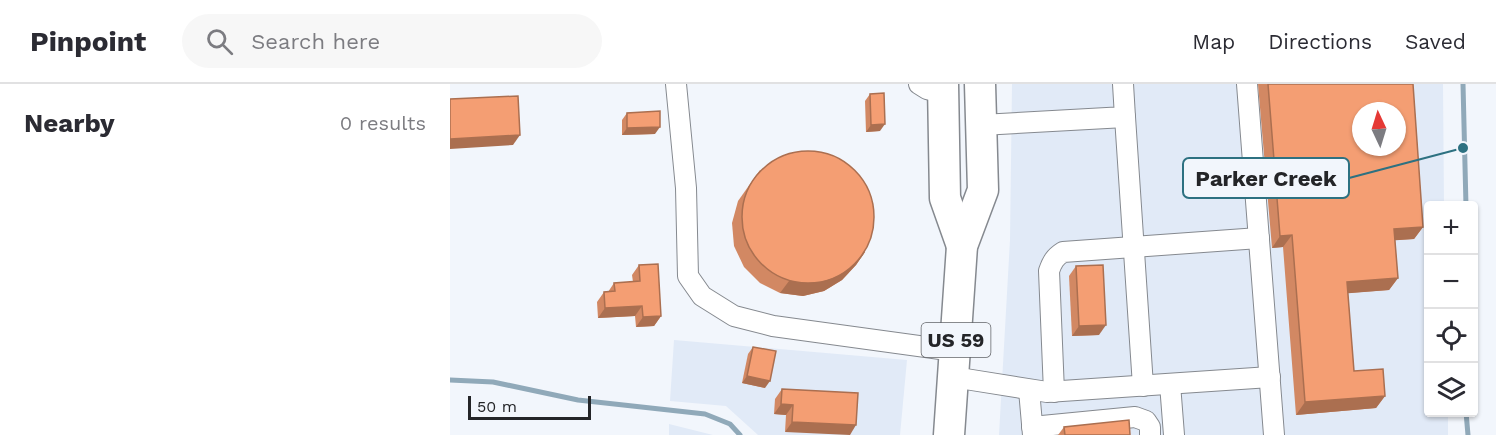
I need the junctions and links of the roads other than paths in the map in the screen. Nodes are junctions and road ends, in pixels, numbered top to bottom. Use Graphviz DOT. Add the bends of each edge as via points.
graph roads {
  1 [pos="676,84"];
  2 [pos="980,84"];
  3 [pos="1123,84"];
  4 [pos="1247,84"];
  5 [pos="935,87"];
  6 [pos="1125,117"];
  7 [pos="981,125"];
  8 [pos="1259,238"];
  9 [pos="962,246"];
  10 [pos="1133,247"];
  11 [pos="954,364"];
  12 [pos="1270,377"];
  13 [pos="1170,384"];
  14 [pos="1143,386"];
  15 [pos="1029,390"];
  16 [pos="1054,392"];
  17 [pos="1148,428"];
  18 [pos="1033,431"];
  19 [pos="949,435"];
  20 [pos="1174,435"];
  21 [pos="1274,435"];
  1 -- 11 [label="lane" via="685,178 688,276 702,296 734,316"];
  2 -- 7 [label="highway, US 59"];
  3 -- 6 [label="lane"];
  4 -- 8 [label="lane"];
  5 -- 9 [label="highway, US 59" via="945,198"];
  6 -- 7 [label="lane"];
  6 -- 10 [label="lane"];
  7 -- 9 [label="highway, US 59" via="982,190"];
  8 -- 10 [label="lane"];
  8 -- 12 [label="lane"];
  9 -- 11 [label="highway, US 59"];
  10 -- 14 [label="lane"];
  10 -- 16 [label="lane" via="1063,252 1052,262 1049,271"];
  11 -- 15 [label="lane"];
  11 -- 19 [label="highway, US 59"];
  12 -- 13 [label="lane"];
  12 -- 21 [label="lane"];
  13 -- 14 [label="lane"];
  13 -- 20 [label="lane"];
  14 -- 16 [label="lane"];
  15 -- 16 [label="lane"];
  15 -- 18 [label="lane"];
  17 -- 18 [label="lane" via="1135,417"];
}
